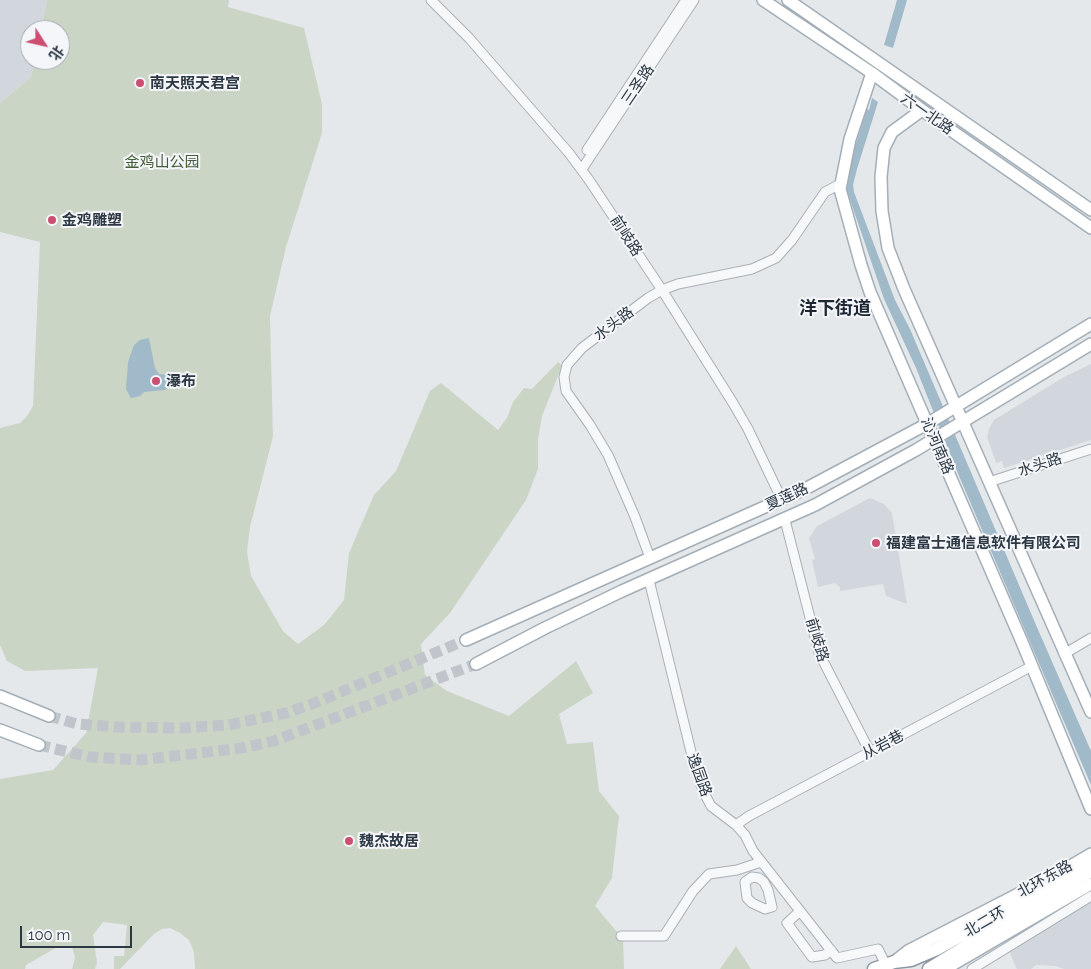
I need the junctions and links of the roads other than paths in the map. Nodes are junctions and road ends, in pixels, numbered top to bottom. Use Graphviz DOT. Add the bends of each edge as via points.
graph roads {
  1 [pos="431,0"];
  2 [pos="686,0"];
  3 [pos="694,0"];
  4 [pos="763,0"];
  5 [pos="788,0"];
  6 [pos="872,73"];
  7 [pos="922,110"];
  8 [pos="580,167"];
  9 [pos="840,184"];
  10 [pos="1091,210"];
  11 [pos="1091,228"];
  12 [pos="662,290"];
  13 [pos="1091,324"];
  14 [pos="1091,344"];
  15 [pos="956,407"];
  16 [pos="963,421"];
  17 [pos="927,424"];
  18 [pos="933,439"];
  19 [pos="1091,449"];
  20 [pos="989,482"];
  21 [pos="782,500"];
  22 [pos="785,520"];
  23 [pos="650,558"];
  24 [pos="650,580"];
  25 [pos="1091,638"];
  26 [pos="466,640"];
  27 [pos="1064,654"];
  28 [pos="476,664"];
  29 [pos="1032,666"];
  30 [pos="0,696"];
  31 [pos="0,704"];
  32 [pos="1091,712"];
  33 [pos="0,730"];
  34 [pos="39,745"];
  35 [pos="870,752"];
  36 [pos="1091,810"];
  37 [pos="736,825"];
  38 [pos="1091,854"];
  39 [pos="761,862"];
  40 [pos="1091,862"];
  41 [pos="1091,872"];
  42 [pos="1091,884"];
  43 [pos="1091,896"];
  44 [pos="800,911"];
  45 [pos="1037,923"];
  46 [pos="622,936"];
  47 [pos="961,943"];
  48 [pos="831,950"];
  49 [pos="885,965"];
  50 [pos="929,969"];
  51 [pos="945,969"];
  52 [pos="972,969"];
  1 -- 8 [label="street, 前岐路" via="469,38"];
  2 -- 8 [label="street, 三圣路"];
  3 -- 8 [label="street, 三圣路"];
  4 -- 6 [label="main road, 六一北路"];
  5 -- 10 [label="main road, 六一北路"];
  6 -- 7 [label="main road, 六一北路"];
  6 -- 9 [label="main road, 沁河南路" via="850,139"];
  7 -- 11 [label="main road, 六一北路"];
  7 -- 15 [label="main road" via="892,132 884,148 882,211 892,258"];
  8 -- 12 [label="street, 前岐路"];
  9 -- 12 [label="street, 水头路" via="825,192 776,258 752,269"];
  9 -- 17 [label="main road, 沁河南路" via="865,279"];
  12 -- 21 [label="street, 前岐路" via="740,415"];
  12 -- 23 [label="street, 水头路" via="578,351 567,365 564,377 566,391 594,431 620,481"];
  13 -- 15 [label="main road, 夏莲路"];
  14 -- 16 [label="main road, 夏莲路"];
  15 -- 16 [label="main road"];
  15 -- 17 [label="main road, 夏莲路"];
  16 -- 18 [label="main road, 夏莲路"];
  16 -- 20 [label="main road"];
  17 -- 18 [label="main road, 沁河南路"];
  17 -- 21 [label="main road, 夏莲路"];
  18 -- 22 [label="main road, 夏莲路"];
  18 -- 29 [label="main road, 沁河南路"];
  19 -- 20 [label="street, 水头路"];
  20 -- 27 [label="main road"];
  21 -- 23 [label="main road, 夏莲路"];
  22 -- 24 [label="main road, 夏莲路"];
  22 -- 35 [label="street, 前岐路" via="819,653"];
  23 -- 26 [label="main road, 夏莲路"];
  24 -- 28 [label="main road, 夏莲路"];
  24 -- 37 [label="street, 逸园路" via="696,774 711,806"];
  25 -- 27 [label="street"];
  27 -- 32 [label="main road"];
  29 -- 35 [label="street, 从岩巷"];
  29 -- 36 [label="main road, 沁河南路"];
  30 -- 31 [label="main road" via="49,716 30,714"];
  33 -- 34 [label="main road"];
  35 -- 37 [label="street, 从岩巷"];
  37 -- 39 [label="street, 逸园路"];
  38 -- 49 [label="main road, 北环东路"];
  39 -- 44 [label="street, 逸园路"];
  39 -- 46 [label="street" via="737,870 708,874 664,936"];
  40 -- 47 [label="highway, 北二环"];
  41 -- 47 [label="highway, 北二环"];
  42 -- 45 [label="main road"];
  43 -- 45 [label="street"];
  44 -- 48 [label="street, 逸园路"];
  44 -- 48 [label="street" via="787,923 812,956 825,955"];
  45 -- 51 [label="main road"];
  45 -- 52 [label="street"];
  47 -- 49 [label="highway, 北二环"];
  47 -- 50 [label="highway, 北二环"];
  48 -- 49 [label="street" via="837,958 878,949"];
}
